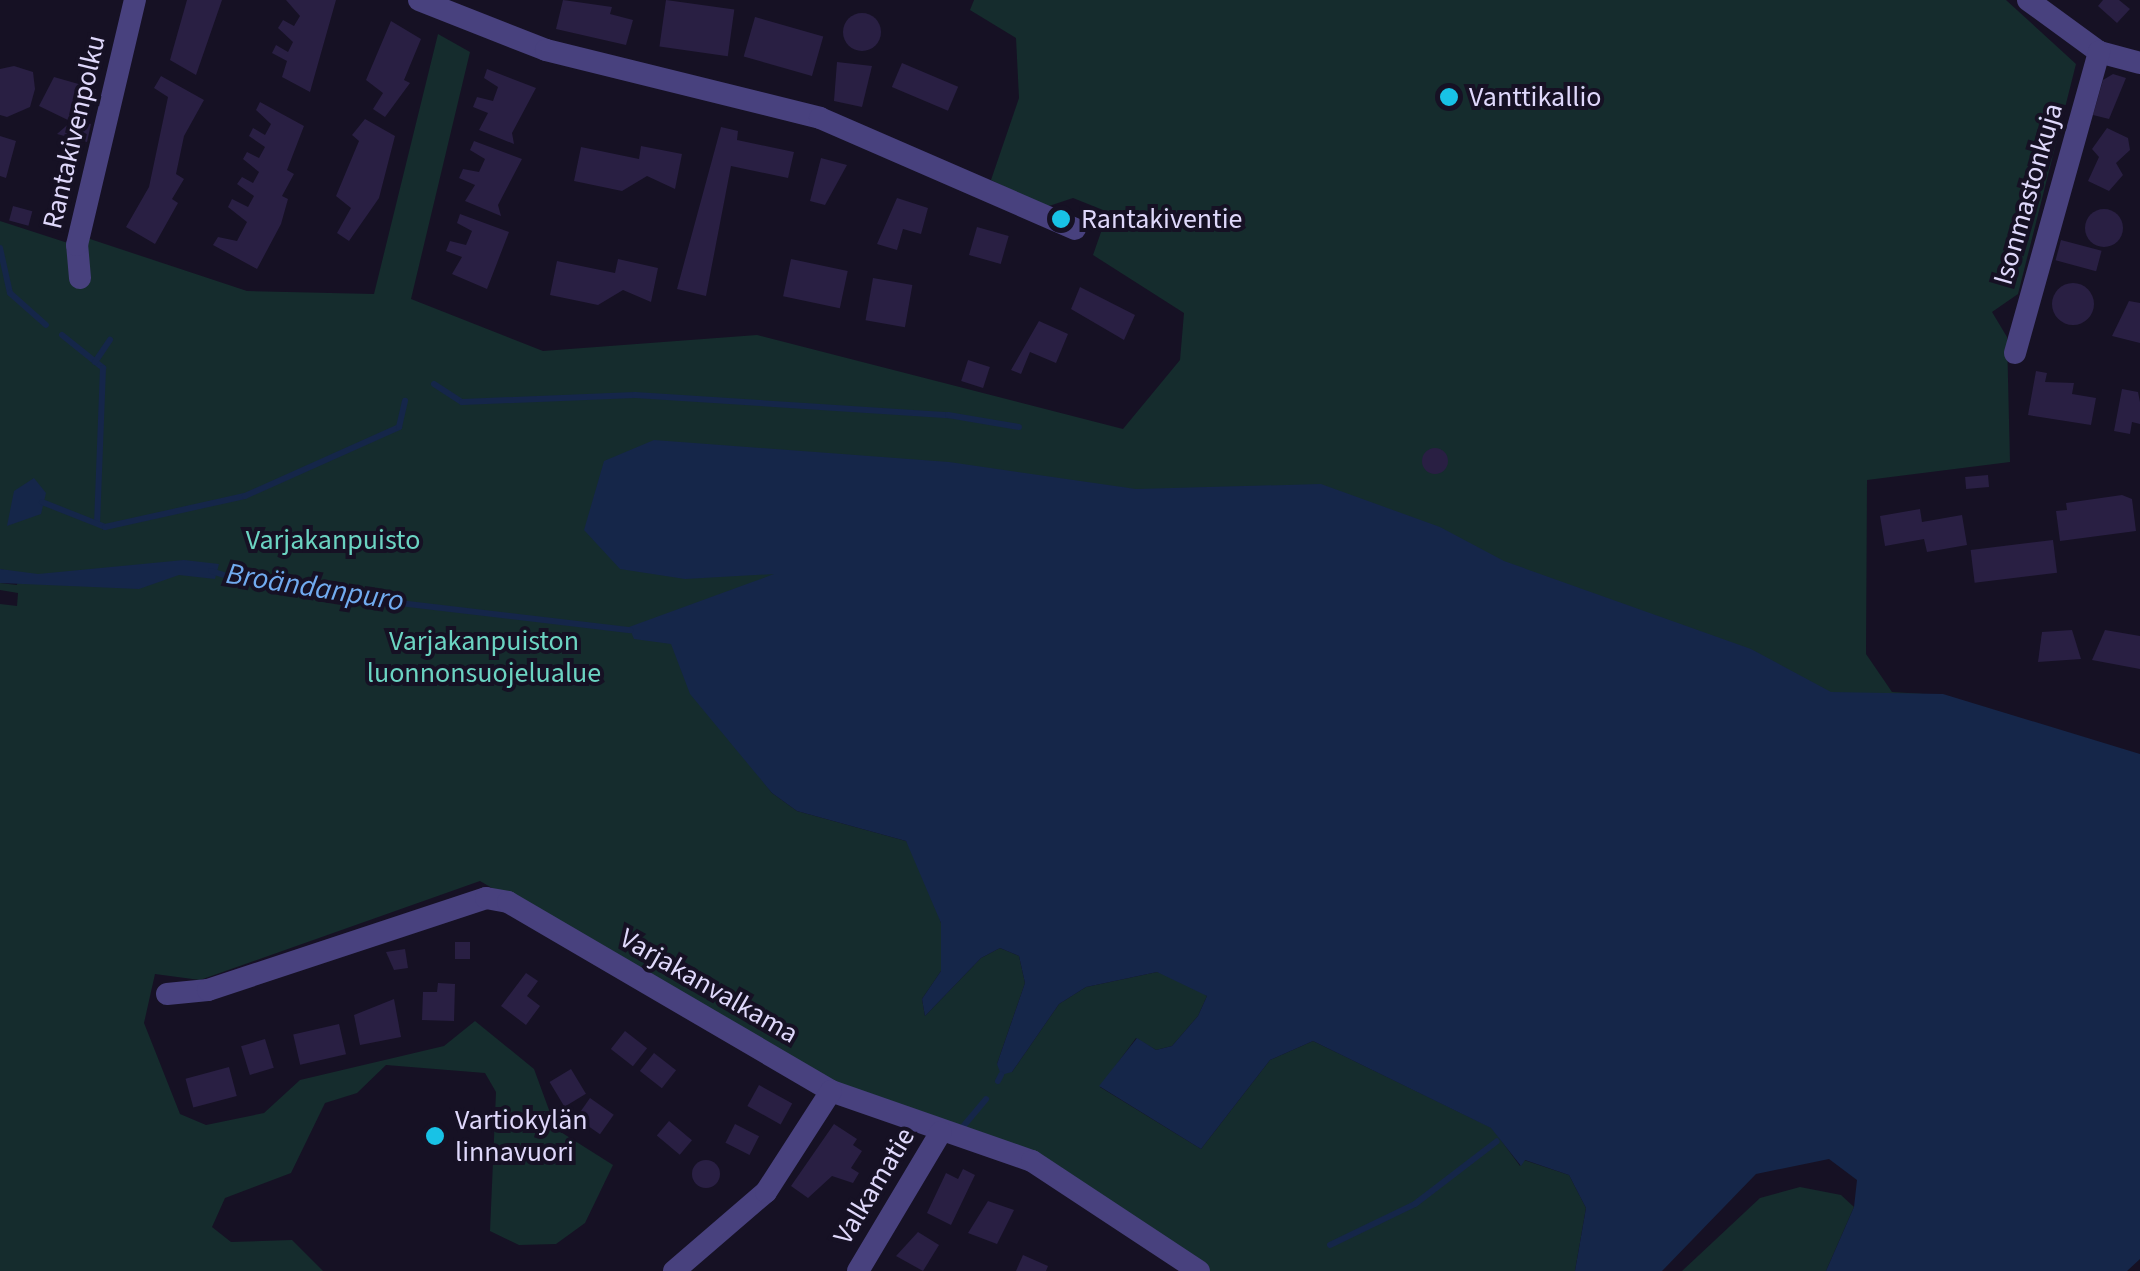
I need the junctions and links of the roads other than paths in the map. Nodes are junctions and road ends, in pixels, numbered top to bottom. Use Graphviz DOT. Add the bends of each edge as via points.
graph roads {
  1 [pos="136,0"];
  2 [pos="419,0"];
  3 [pos="2028,0"];
  4 [pos="2099,52"];
  5 [pos="2140,63"];
  6 [pos="1075,229"];
  7 [pos="80,278"];
  8 [pos="2015,353"];
  9 [pos="167,994"];
  10 [pos="831,1091"];
  11 [pos="941,1132"];
  12 [pos="674,1271"];
  13 [pos="858,1271"];
  14 [pos="1198,1271"];
  1 -- 7 [label="street, Rantakivenpolku" via="77,245"];
  2 -- 6 [label="street" via="546,50 837,124"];
  3 -- 4 [label="street"];
  4 -- 5 [label="street"];
  4 -- 8 [label="street, Isonmastonkuja"];
  9 -- 10 [label="street, Varjakanvalkama" via="208,990 486,898 508,902"];
  10 -- 11 [label="street, Varjakanvalkama"];
  10 -- 12 [label="street" via="766,1192"];
  11 -- 13 [label="street, Valkamatie"];
  11 -- 14 [label="street, Varjakanvalkama" via="1032,1161"];
}
